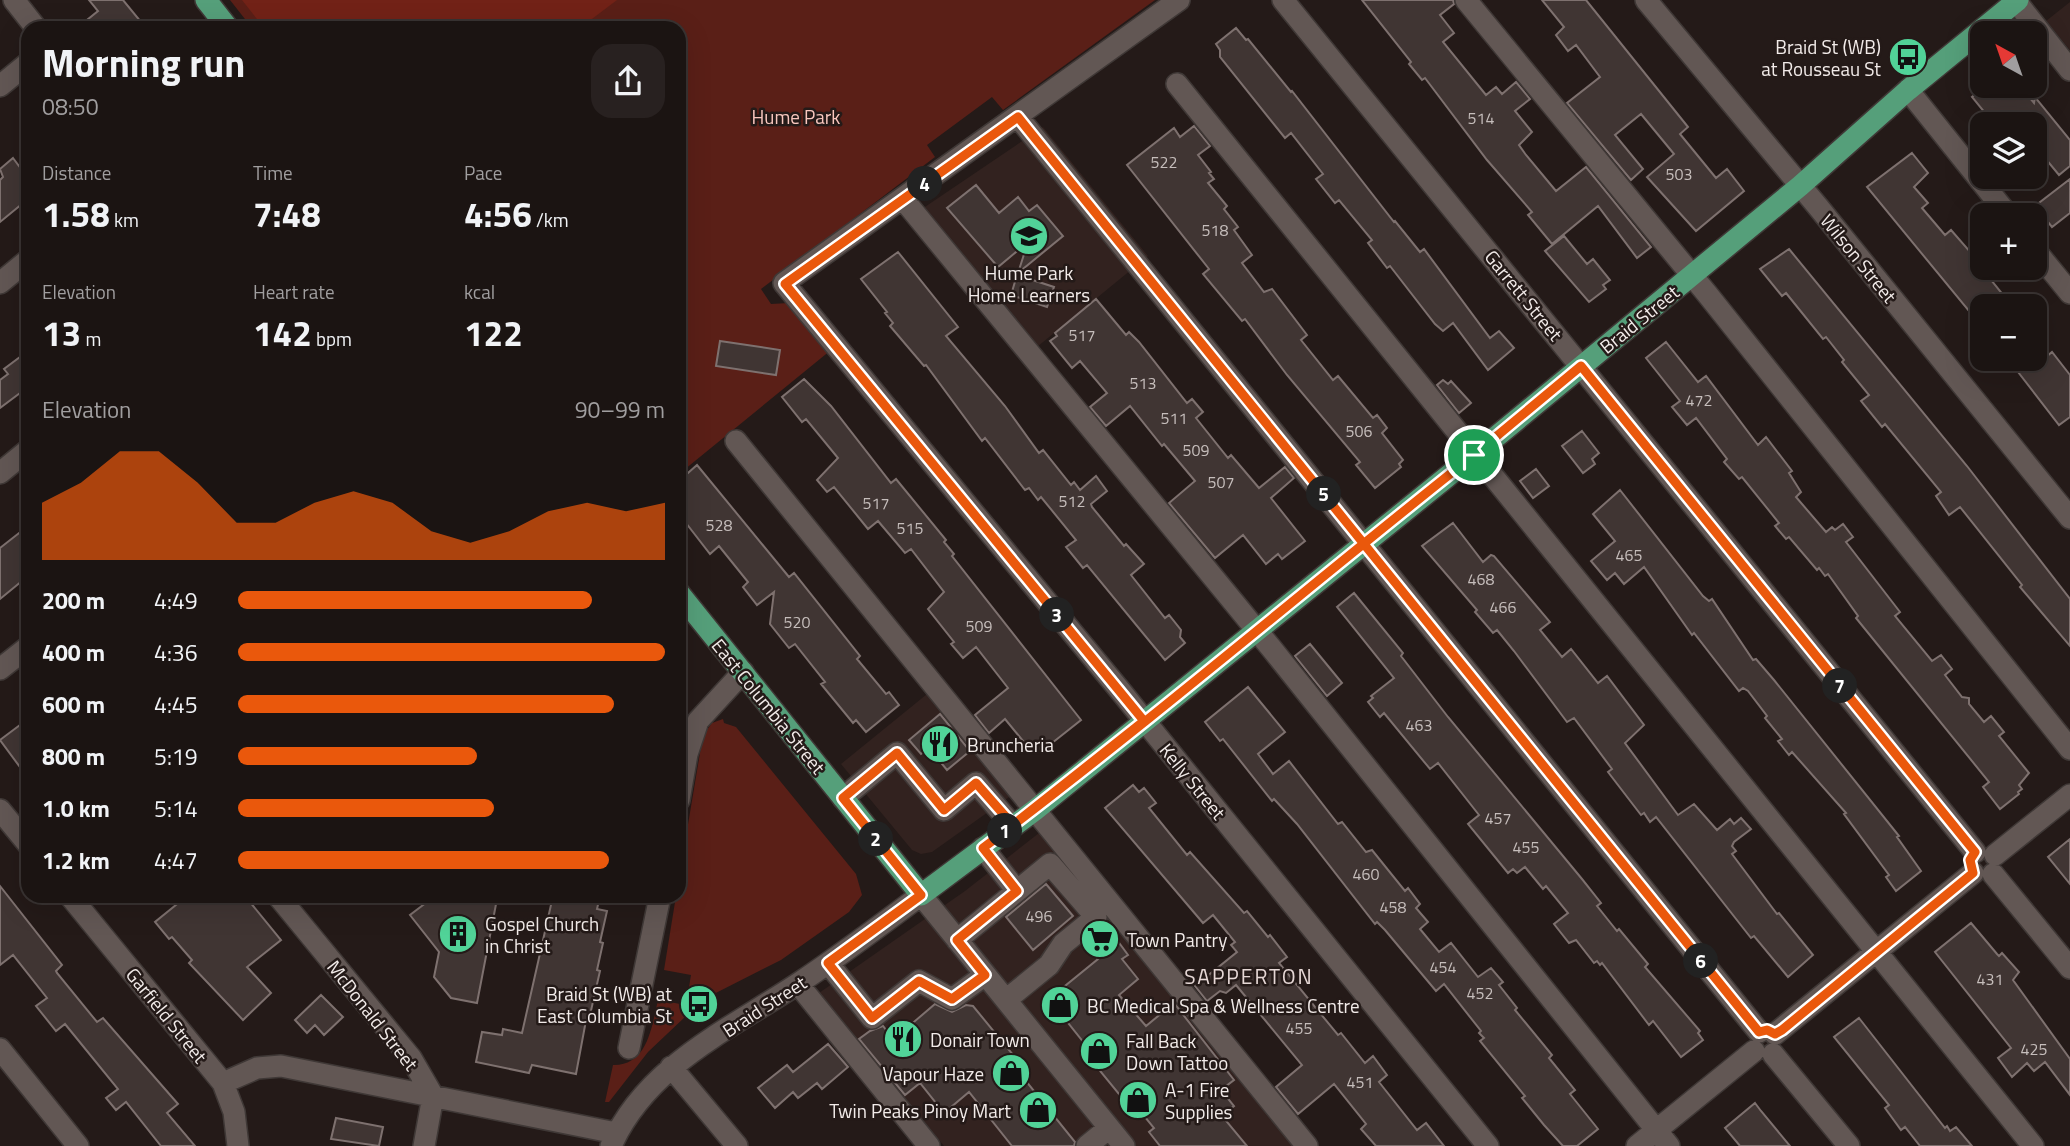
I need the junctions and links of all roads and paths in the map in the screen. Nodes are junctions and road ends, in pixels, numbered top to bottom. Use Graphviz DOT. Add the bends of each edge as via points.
graph roads {
  1 [pos="14,0"];
  2 [pos="206,0"];
  3 [pos="1179,0"];
  4 [pos="1283,0"];
  5 [pos="1466,0"];
  6 [pos="1646,0"];
  7 [pos="2017,0"];
  8 [pos="30,21"];
  9 [pos="222,21"];
  10 [pos="21,69"];
  11 [pos="2070,70"];
  12 [pos="1177,84"];
  13 [pos="0,86"];
  14 [pos="1908,90"];
  15 [pos="1018,117"];
  16 [pos="1800,186"];
  17 [pos="903,199"];
  18 [pos="1998,203"];
  19 [pos="2047,265"];
  20 [pos="21,266"];
  21 [pos="1692,276"];
  22 [pos="0,283"];
  23 [pos="2070,293"];
  24 [pos="1581,366"];
  25 [pos="736,441"];
  26 [pos="1474,455"];
  27 [pos="21,456"];
  28 [pos="0,473"];
  29 [pos="2070,518"];
  30 [pos="1363,543"];
  31 [pos="686,602"];
  32 [pos="1257,631"];
  33 [pos="21,652"];
  34 [pos="0,669"];
  35 [pos="743,672"];
  36 [pos="1144,721"];
  37 [pos="686,747"];
  38 [pos="2070,749"];
  39 [pos="2070,795"];
  40 [pos="843,798"];
  41 [pos="0,810"];
  42 [pos="1035,810"];
  43 [pos="1013,825"];
  44 [pos="21,836"];
  45 [pos="983,848"];
  46 [pos="1984,863"];
  47 [pos="1017,891"];
  48 [pos="921,895"];
  49 [pos="76,903"];
  50 [pos="284,903"];
  51 [pos="659,903"];
  52 [pos="957,940"];
  53 [pos="1876,953"];
  54 [pos="828,963"];
  55 [pos="2070,968"];
  56 [pos="985,975"];
  57 [pos="797,984"];
  58 [pos="1006,1000"];
  59 [pos="1765,1043"];
  60 [pos="629,1048"];
  61 [pos="0,1049"];
  62 [pos="671,1067"];
  63 [pos="223,1083"];
  64 [pos="433,1096"];
  65 [pos="1109,1128"];
  66 [pos="1663,1138"];
  67 [pos="613,1140"];
  68 [pos="78,1146"];
  69 [pos="238,1146"];
  70 [pos="424,1146"];
  71 [pos="737,1146"];
  72 [pos="929,1146"];
  73 [pos="1087,1146"];
  74 [pos="1124,1146"];
  75 [pos="1307,1146"];
  76 [pos="1488,1146"];
  77 [pos="1637,1146"];
  78 [pos="1849,1146"];
  79 [pos="2034,1146"];
  1 -- 8 [label="street"];
  2 -- 9 [label="main road"];
  3 -- 15 [label="street"];
  4 -- 24 [label="street, Garrett Street"];
  5 -- 21 [label="street"];
  6 -- 16 [label="street, Wilson Street"];
  7 -- 11 [label="street"];
  7 -- 14 [label="main road, Braid Street"];
  10 -- 13 [label="street"];
  12 -- 26 [label="street"];
  14 -- 16 [label="main road, Braid Street"];
  14 -- 18 [label="street"];
  15 -- 17 [label="street, Kelly Street"];
  15 -- 30 [label="street"];
  16 -- 21 [label="main road, Braid Street"];
  16 -- 29 [label="street, Wilson Street"];
  17 -- 32 [label="street"];
  17 -- 36 [label="street, Kelly Street" via="785,284"];
  19 -- 23 [label="street"];
  20 -- 22 [label="street"];
  21 -- 24 [label="main road, Braid Street"];
  21 -- 38 [label="street"];
  24 -- 26 [label="main road, Braid Street"];
  24 -- 46 [label="street, Garrett Street"];
  25 -- 42 [label="street"];
  26 -- 30 [label="main road, Braid Street"];
  26 -- 53 [label="street"];
  27 -- 28 [label="street"];
  30 -- 32 [label="main road, Braid Street"];
  30 -- 59 [label="street"];
  31 -- 35 [label="main road, East Columbia Street"];
  32 -- 36 [label="main road, Braid Street"];
  32 -- 66 [label="street"];
  33 -- 34 [label="street"];
  35 -- 37 [label="street" via="698,721"];
  35 -- 40 [label="main road, East Columbia Street"];
  36 -- 42 [label="main road, Braid Street"];
  36 -- 76 [label="street, Kelly Street"];
  39 -- 46 [label="street"];
  40 -- 43 [label="street" via="897,753 944,810 976,783"];
  40 -- 48 [label="main road, East Columbia Street"];
  41 -- 44 [label="street"];
  42 -- 43 [label="main road, Braid Street"];
  42 -- 75 [label="street"];
  43 -- 45 [label="main road, Braid Street"];
  45 -- 47 [label="street"];
  45 -- 48 [label="main road, Braid Street"];
  46 -- 53 [label="street"];
  46 -- 55 [label="street, Garrett Street"];
  47 -- 52 [label="street"];
  47 -- 58 [label="street" via="1050,864 1096,917"];
  48 -- 52 [label="street, East Columbia Street"];
  48 -- 54 [label="street, Braid Street"];
  49 -- 63 [label="street, Garfield Street"];
  50 -- 64 [label="street, McDonald Street" via="411,1058"];
  51 -- 60 [label="street"];
  52 -- 56 [label="street, East Columbia Street"];
  53 -- 59 [label="street"];
  53 -- 79 [label="street"];
  54 -- 56 [label="street" via="872,1018 919,981 952,999"];
  54 -- 57 [label="street, Braid Street"];
  56 -- 58 [label="street, East Columbia Street"];
  57 -- 62 [label="street, Braid Street"];
  57 -- 72 [label="street"];
  58 -- 65 [label="street, East Columbia Street"];
  59 -- 66 [label="street"];
  59 -- 78 [label="street"];
  61 -- 68 [label="street"];
  62 -- 67 [label="street, Braid Street" via="644,1094"];
  62 -- 71 [label="street"];
  63 -- 64 [label="street, Braid Street" via="257,1068 281,1066"];
  63 -- 69 [label="street, Garfield Street" via="234,1112"];
  64 -- 67 [label="street, Braid Street"];
  64 -- 70 [label="street"];
  65 -- 73 [label="street"];
  65 -- 74 [label="street, East Columbia Street"];
  66 -- 77 [label="street"];
}
